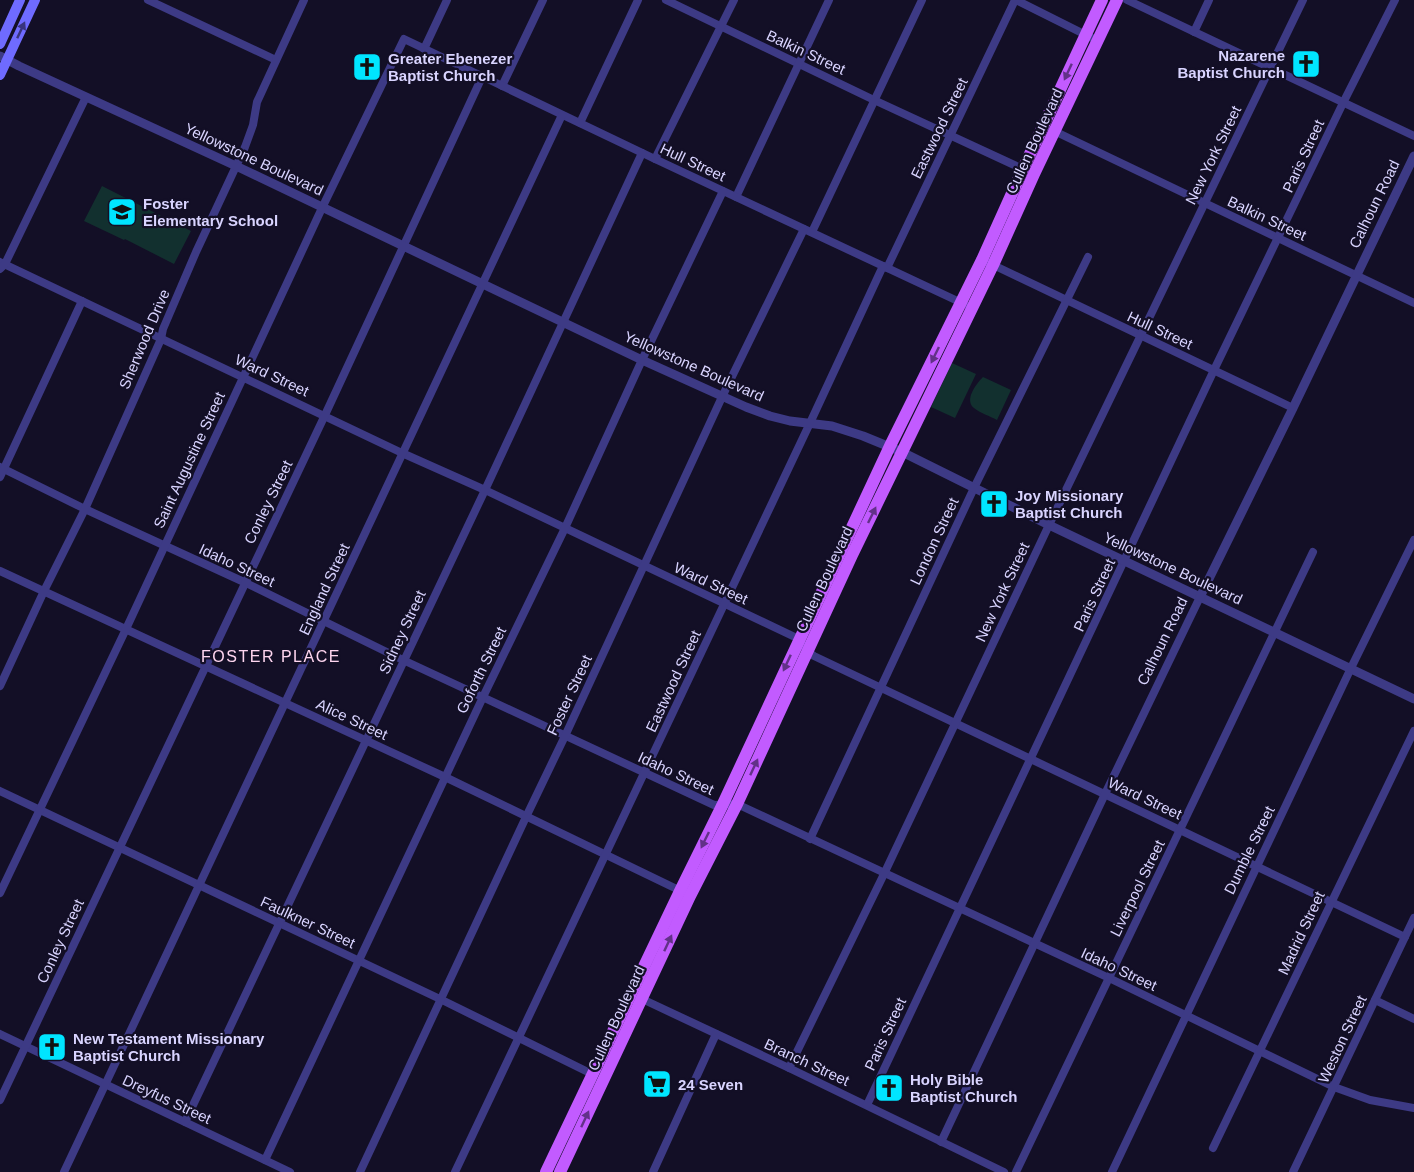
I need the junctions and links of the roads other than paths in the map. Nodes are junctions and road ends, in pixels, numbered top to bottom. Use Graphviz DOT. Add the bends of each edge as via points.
graph roads {
  1 [pos="20,0"];
  2 [pos="35,0"];
  3 [pos="148,0"];
  4 [pos="304,0"];
  5 [pos="447,0"];
  6 [pos="543,0"];
  7 [pos="638,0"];
  8 [pos="666,0"];
  9 [pos="734,0"];
  10 [pos="829,0"];
  11 [pos="922,0"];
  12 [pos="1016,0"];
  13 [pos="1102,0"];
  14 [pos="1117,0"];
  15 [pos="1127,0"];
  16 [pos="1209,0"];
  17 [pos="1303,0"];
  18 [pos="1395,0"];
  19 [pos="721,27"];
  20 [pos="1194,32"];
  21 [pos="1085,35"];
  22 [pos="404,39"];
  23 [pos="1098,41"];
  24 [pos="0,44"];
  25 [pos="424,49"];
  26 [pos="4,57"];
  27 [pos="276,60"];
  28 [pos="799,63"];
  29 [pos="1270,68"];
  30 [pos="0,75"];
  31 [pos="482,77"];
  32 [pos="502,86"];
  33 [pos="86,97"];
  34 [pos="874,100"];
  35 [pos="1343,103"];
  36 [pos="562,115"];
  37 [pos="580,123"];
  38 [pos="1049,129"];
  39 [pos="951,135"];
  40 [pos="1414,136"];
  41 [pos="642,153"];
  42 [pos="1414,156"];
  43 [pos="655,159"];
  44 [pos="236,166"];
  45 [pos="1028,171"];
  46 [pos="723,191"];
  47 [pos="736,197"];
  48 [pos="1204,203"];
  49 [pos="322,208"];
  50 [pos="808,231"];
  51 [pos="1279,238"];
  52 [pos="403,246"];
  53 [pos="1088,257"];
  54 [pos="987,262"];
  55 [pos="2,265"];
  56 [pos="885,267"];
  57 [pos="1357,275"];
  58 [pos="482,283"];
  59 [pos="1066,300"];
  60 [pos="82,301"];
  61 [pos="1414,303"];
  62 [pos="966,305"];
  63 [pos="562,321"];
  64 [pos="1141,335"];
  65 [pos="161,339"];
  66 [pos="642,360"];
  67 [pos="1214,370"];
  68 [pos="243,377"];
  69 [pos="722,397"];
  70 [pos="1293,408"];
  71 [pos="325,415"];
  72 [pos="810,423"];
  73 [pos="890,446"];
  74 [pos="902,452"];
  75 [pos="402,453"];
  76 [pos="1,471"];
  77 [pos="974,488"];
  78 [pos="485,490"];
  79 [pos="85,509"];
  80 [pos="1049,525"];
  81 [pos="565,528"];
  82 [pos="1414,540"];
  83 [pos="164,545"];
  84 [pos="847,552"];
  85 [pos="1313,552"];
  86 [pos="1124,561"];
  87 [pos="644,567"];
  88 [pos="0,571"];
  89 [pos="244,582"];
  90 [pos="44,591"];
  91 [pos="1200,597"];
  92 [pos="724,604"];
  93 [pos="324,621"];
  94 [pos="126,629"];
  95 [pos="1274,633"];
  96 [pos="799,639"];
  97 [pos="807,651"];
  98 [pos="403,660"];
  99 [pos="205,666"];
  100 [pos="1351,668"];
  101 [pos="3,673"];
  102 [pos="0,686"];
  103 [pos="880,687"];
  104 [pos="483,697"];
  105 [pos="1414,699"];
  106 [pos="285,703"];
  107 [pos="955,723"];
  108 [pos="766,726"];
  109 [pos="1414,731"];
  110 [pos="565,736"];
  111 [pos="366,741"];
  112 [pos="1031,759"];
  113 [pos="645,773"];
  114 [pos="445,777"];
  115 [pos="0,791"];
  116 [pos="1105,794"];
  117 [pos="736,804"];
  118 [pos="722,806"];
  119 [pos="39,810"];
  120 [pos="526,817"];
  121 [pos="1180,830"];
  122 [pos="810,839"];
  123 [pos="118,848"];
  124 [pos="605,855"];
  125 [pos="1257,866"];
  126 [pos="884,874"];
  127 [pos="198,885"];
  128 [pos="0,892"];
  129 [pos="685,893"];
  130 [pos="1331,902"];
  131 [pos="959,909"];
  132 [pos="1414,918"];
  133 [pos="280,924"];
  134 [pos="1405,937"];
  135 [pos="1034,944"];
  136 [pos="358,961"];
  137 [pos="1109,978"];
  138 [pos="636,997"];
  139 [pos="440,999"];
  140 [pos="1375,1000"];
  141 [pos="1185,1016"];
  142 [pos="1414,1019"];
  143 [pos="0,1034"];
  144 [pos="716,1034"];
  145 [pos="518,1038"];
  146 [pos="26,1046"];
  147 [pos="1260,1051"];
  148 [pos="789,1068"];
  149 [pos="598,1076"];
  150 [pos="105,1084"];
  151 [pos="1334,1088"];
  152 [pos="0,1100"];
  153 [pos="867,1105"];
  154 [pos="1414,1108"];
  155 [pos="185,1122"];
  156 [pos="941,1142"];
  157 [pos="1213,1148"];
  158 [pos="265,1160"];
  159 [pos="64,1172"];
  160 [pos="290,1172"];
  161 [pos="360,1172"];
  162 [pos="455,1172"];
  163 [pos="546,1172"];
  164 [pos="560,1172"];
  165 [pos="653,1172"];
  166 [pos="1004,1172"];
  167 [pos="1016,1172"];
  168 [pos="1112,1172"];
  169 [pos="1293,1172"];
  1 -- 24 [label="main road"];
  26 -- 2 [label="main road, one-way"];
  3 -- 27 [label="street"];
  4 -- 27 [label="street, Sherwood Drive"];
  5 -- 25 [label="street"];
  6 -- 32 [label="street"];
  7 -- 37 [label="street"];
  8 -- 19 [label="street, Balkin Street"];
  9 -- 19 [label="street"];
  10 -- 28 [label="street"];
  11 -- 34 [label="street, Foster Street"];
  12 -- 21 [label="street"];
  12 -- 39 [label="street, Eastwood Street"];
  13 -- 21 [label="main road, Cullen Boulevard"];
  14 -- 23 [label="main road, Cullen Boulevard"];
  15 -- 20 [label="street"];
  16 -- 20 [label="street"];
  17 -- 29 [label="street, New York Street"];
  18 -- 35 [label="street, Paris Street"];
  19 -- 28 [label="street, Balkin Street"];
  19 -- 43 [label="street"];
  20 -- 29 [label="street"];
  21 -- 23 [label="street"];
  21 -- 38 [label="main road, Cullen Boulevard, one-way"];
  22 -- 25 [label="street, Hull Street"];
  22 -- 49 [label="street, Saint Augustine Street"];
  23 -- 38 [label="main road, Cullen Boulevard"];
  25 -- 31 [label="street, Hull Street"];
  26 -- 30 [label="main road"];
  26 -- 33 [label="street, Yellowstone Boulevard"];
  27 -- 44 [label="street, Sherwood Drive"];
  28 -- 34 [label="street, Balkin Street"];
  28 -- 47 [label="street"];
  29 -- 35 [label="street"];
  29 -- 48 [label="street, New York Street"];
  31 -- 32 [label="street, Hull Street"];
  31 -- 52 [label="street, Conley Street"];
  32 -- 36 [label="street, Hull Street"];
  33 -- 44 [label="street, Yellowstone Boulevard"];
  33 -- 55 [label="street"];
  34 -- 39 [label="street, Balkin Street"];
  34 -- 50 [label="street, Foster Street"];
  35 -- 40 [label="street"];
  35 -- 51 [label="street, Paris Street"];
  36 -- 37 [label="street, Hull Street"];
  36 -- 58 [label="street, England Street"];
  37 -- 41 [label="street, Hull Street"];
  38 -- 45 [label="main road, Cullen Boulevard"];
  38 -- 48 [label="street, Balkin Street"];
  39 -- 45 [label="street, Balkin Street"];
  39 -- 56 [label="street, Eastwood Street"];
  41 -- 43 [label="street, Hull Street"];
  41 -- 63 [label="street, Sidney Street"];
  42 -- 57 [label="street, Calhoun Road"];
  43 -- 46 [label="street, Hull Street"];
  44 -- 49 [label="street, Yellowstone Boulevard"];
  44 -- 65 [label="street, Sherwood Drive"];
  45 -- 54 [label="main road, Cullen Boulevard"];
  46 -- 47 [label="street, Hull Street"];
  46 -- 66 [label="street, Goforth Street"];
  47 -- 50 [label="street, Hull Street"];
  48 -- 51 [label="street, Balkin Street"];
  48 -- 64 [label="street, New York Street"];
  49 -- 52 [label="street, Yellowstone Boulevard"];
  49 -- 68 [label="street, Saint Augustine Street"];
  50 -- 56 [label="street, Hull Street"];
  50 -- 69 [label="street, Foster Street"];
  51 -- 57 [label="street, Balkin Street"];
  51 -- 67 [label="street, Paris Street"];
  52 -- 58 [label="street, Yellowstone Boulevard"];
  52 -- 71 [label="street, Conley Street"];
  53 -- 59 [label="street, London Street"];
  54 -- 59 [label="street, Hull Street"];
  54 -- 62 [label="main road, Cullen Boulevard"];
  55 -- 60 [label="street, Ward Street"];
  56 -- 62 [label="street, Hull Street"];
  56 -- 72 [label="street, Eastwood Street"];
  57 -- 61 [label="street, Balkin Street"];
  57 -- 70 [label="street, Calhoun Road"];
  58 -- 63 [label="street, Yellowstone Boulevard"];
  58 -- 75 [label="street, England Street"];
  59 -- 64 [label="street, Hull Street"];
  59 -- 77 [label="street, London Street"];
  60 -- 65 [label="street, Ward Street"];
  60 -- 76 [label="street"];
  62 -- 73 [label="main road, Cullen Boulevard, one-way"];
  62 -- 74 [label="main road, Cullen Boulevard"];
  63 -- 66 [label="street, Yellowstone Boulevard"];
  63 -- 78 [label="street, Sidney Street"];
  64 -- 67 [label="street, Hull Street"];
  64 -- 80 [label="street, New York Street"];
  65 -- 68 [label="street, Ward Street"];
  65 -- 79 [label="street, Sherwood Drive"];
  66 -- 69 [label="street, Yellowstone Boulevard"];
  66 -- 81 [label="street, Goforth Street"];
  67 -- 70 [label="street, Hull Street"];
  67 -- 86 [label="street, Paris Street"];
  68 -- 71 [label="street, Ward Street"];
  68 -- 83 [label="street, Saint Augustine Street"];
  69 -- 72 [label="street, Yellowstone Boulevard" via="770,416"];
  69 -- 87 [label="street, Foster Street"];
  70 -- 91 [label="street, Calhoun Road"];
  71 -- 75 [label="street, Ward Street"];
  71 -- 89 [label="street, Conley Street"];
  72 -- 73 [label="street, Yellowstone Boulevard"];
  72 -- 92 [label="street, Eastwood Street"];
  73 -- 74 [label="street, Yellowstone Boulevard"];
  73 -- 84 [label="main road, Cullen Boulevard"];
  74 -- 77 [label="street, Yellowstone Boulevard"];
  84 -- 74 [label="main road, Cullen Boulevard, one-way"];
  75 -- 78 [label="street, Ward Street"];
  75 -- 93 [label="street, England Street"];
  76 -- 79 [label="street, Idaho Street"];
  77 -- 80 [label="street, Yellowstone Boulevard"];
  77 -- 103 [label="street, London Street"];
  78 -- 81 [label="street, Ward Street"];
  78 -- 98 [label="street, Sidney Street"];
  79 -- 83 [label="street, Idaho Street"];
  79 -- 90 [label="street, Sherwood Drive"];
  80 -- 86 [label="street, Yellowstone Boulevard"];
  80 -- 107 [label="street, New York Street"];
  81 -- 87 [label="street, Ward Street"];
  81 -- 104 [label="street, Goforth Street"];
  82 -- 100 [label="street, Dumble Street"];
  83 -- 89 [label="street, Idaho Street"];
  83 -- 94 [label="street, Saint Augustine Street"];
  84 -- 96 [label="main road, Cullen Boulevard"];
  84 -- 97 [label="main road, Cullen Boulevard"];
  85 -- 95 [label="street, Liverpool Street"];
  86 -- 91 [label="street, Yellowstone Boulevard"];
  86 -- 112 [label="street, Paris Street"];
  87 -- 92 [label="street, Ward Street"];
  87 -- 110 [label="street, Foster Street"];
  88 -- 90 [label="street, Alice Street"];
  89 -- 93 [label="street, Idaho Street"];
  89 -- 99 [label="street, Conley Street"];
  90 -- 94 [label="street, Alice Street"];
  90 -- 101 [label="street, Sherwood Drive"];
  91 -- 95 [label="street, Yellowstone Boulevard"];
  91 -- 116 [label="street, Calhoun Road"];
  92 -- 96 [label="street, Ward Street"];
  92 -- 113 [label="street, Eastwood Street"];
  93 -- 98 [label="street, Idaho Street"];
  93 -- 106 [label="street, England Street"];
  94 -- 99 [label="street, Alice Street"];
  94 -- 119 [label="street, Saint Augustine Street"];
  95 -- 100 [label="street, Yellowstone Boulevard"];
  95 -- 121 [label="street, Liverpool Street"];
  96 -- 97 [label="street, Ward Street"];
  96 -- 108 [label="main road, Cullen Boulevard, one-way"];
  97 -- 103 [label="street, Ward Street"];
  97 -- 108 [label="main road, Cullen Boulevard"];
  98 -- 104 [label="street, Idaho Street"];
  98 -- 111 [label="street, Sidney Street"];
  99 -- 106 [label="street, Alice Street"];
  99 -- 123 [label="street, Conley Street"];
  100 -- 105 [label="street, Yellowstone Boulevard"];
  100 -- 125 [label="street, Dumble Street"];
  101 -- 102 [label="street, Sherwood Drive"];
  103 -- 107 [label="street, Ward Street"];
  103 -- 122 [label="street, London Street"];
  104 -- 110 [label="street, Idaho Street"];
  104 -- 114 [label="street, Goforth Street"];
  106 -- 111 [label="street, Alice Street"];
  106 -- 127 [label="street, England Street"];
  107 -- 112 [label="street, Ward Street"];
  107 -- 126 [label="street, New York Street"];
  117 -- 108 [label="main road, Cullen Boulevard, one-way"];
  108 -- 118 [label="main road, Cullen Boulevard"];
  109 -- 130 [label="street, Madrid Street"];
  110 -- 113 [label="street, Idaho Street"];
  110 -- 120 [label="street, Foster Street"];
  111 -- 114 [label="street, Alice Street"];
  111 -- 133 [label="street, Sidney Street"];
  112 -- 116 [label="street, Ward Street"];
  112 -- 131 [label="street, Paris Street"];
  113 -- 118 [label="street, Idaho Street"];
  113 -- 124 [label="street, Eastwood Street"];
  114 -- 120 [label="street, Alice Street"];
  114 -- 136 [label="street, Goforth Street"];
  115 -- 119 [label="street, Faulkner Street"];
  116 -- 121 [label="street, Ward Street"];
  116 -- 135 [label="street, Calhoun Road"];
  117 -- 118 [label="street, Idaho Street"];
  117 -- 122 [label="street, Idaho Street"];
  117 -- 129 [label="main road, Cullen Boulevard"];
  118 -- 129 [label="main road, Cullen Boulevard, one-way"];
  119 -- 123 [label="street, Faulkner Street"];
  119 -- 128 [label="street, Saint Augustine Street"];
  120 -- 124 [label="street, Alice Street"];
  120 -- 139 [label="street, Foster Street"];
  121 -- 125 [label="street, Ward Street"];
  121 -- 137 [label="street, Liverpool Street"];
  122 -- 126 [label="street, Idaho Street"];
  123 -- 127 [label="street, Faulkner Street"];
  123 -- 146 [label="street, Conley Street"];
  124 -- 129 [label="street, Alice Street"];
  124 -- 145 [label="street, Eastwood Street"];
  125 -- 130 [label="street, Ward Street"];
  125 -- 141 [label="street, Dumble Street"];
  126 -- 131 [label="street, Idaho Street"];
  126 -- 148 [label="street, New York Street"];
  127 -- 133 [label="street, Faulkner Street"];
  127 -- 150 [label="street, England Street"];
  129 -- 138 [label="main road, Cullen Boulevard"];
  130 -- 134 [label="street, Ward Street"];
  130 -- 147 [label="street, Madrid Street"];
  131 -- 135 [label="street, Idaho Street"];
  131 -- 153 [label="street, Paris Street"];
  132 -- 134 [label="street, Weston Street"];
  133 -- 136 [label="street, Faulkner Street"];
  133 -- 155 [label="street, Sidney Street"];
  134 -- 140 [label="street, Weston Street"];
  135 -- 137 [label="street, Idaho Street"];
  135 -- 156 [label="street, Calhoun Road"];
  136 -- 139 [label="street, Faulkner Street"];
  136 -- 158 [label="street, Goforth Street"];
  137 -- 141 [label="street, Idaho Street"];
  137 -- 167 [label="street, Liverpool Street"];
  138 -- 144 [label="street, Branch Street"];
  138 -- 149 [label="main road, Cullen Boulevard"];
  139 -- 145 [label="street, Faulkner Street"];
  139 -- 161 [label="street, Foster Street"];
  140 -- 142 [label="street"];
  140 -- 151 [label="street, Weston Street"];
  141 -- 147 [label="street, Idaho Street"];
  141 -- 168 [label="street, Dumble Street"];
  143 -- 146 [label="street, Dreyfus Street"];
  144 -- 148 [label="street, Branch Street"];
  144 -- 165 [label="street"];
  145 -- 149 [label="street, Faulkner Street"];
  145 -- 162 [label="street, Eastwood Street"];
  146 -- 150 [label="street, Dreyfus Street"];
  146 -- 152 [label="street, Conley Street"];
  147 -- 151 [label="street, Idaho Street"];
  147 -- 157 [label="street, Madrid Street"];
  148 -- 153 [label="street, Branch Street"];
  149 -- 163 [label="main road, Cullen Boulevard"];
  164 -- 149 [label="main road, Cullen Boulevard, one-way"];
  150 -- 155 [label="street, Dreyfus Street"];
  150 -- 159 [label="street, England Street"];
  151 -- 154 [label="street, Idaho Street"];
  151 -- 169 [label="street, Weston Street"];
  153 -- 156 [label="street, Branch Street"];
  155 -- 158 [label="street, Dreyfus Street"];
  156 -- 166 [label="street, Branch Street"];
  158 -- 160 [label="street, Dreyfus Street"];
}
